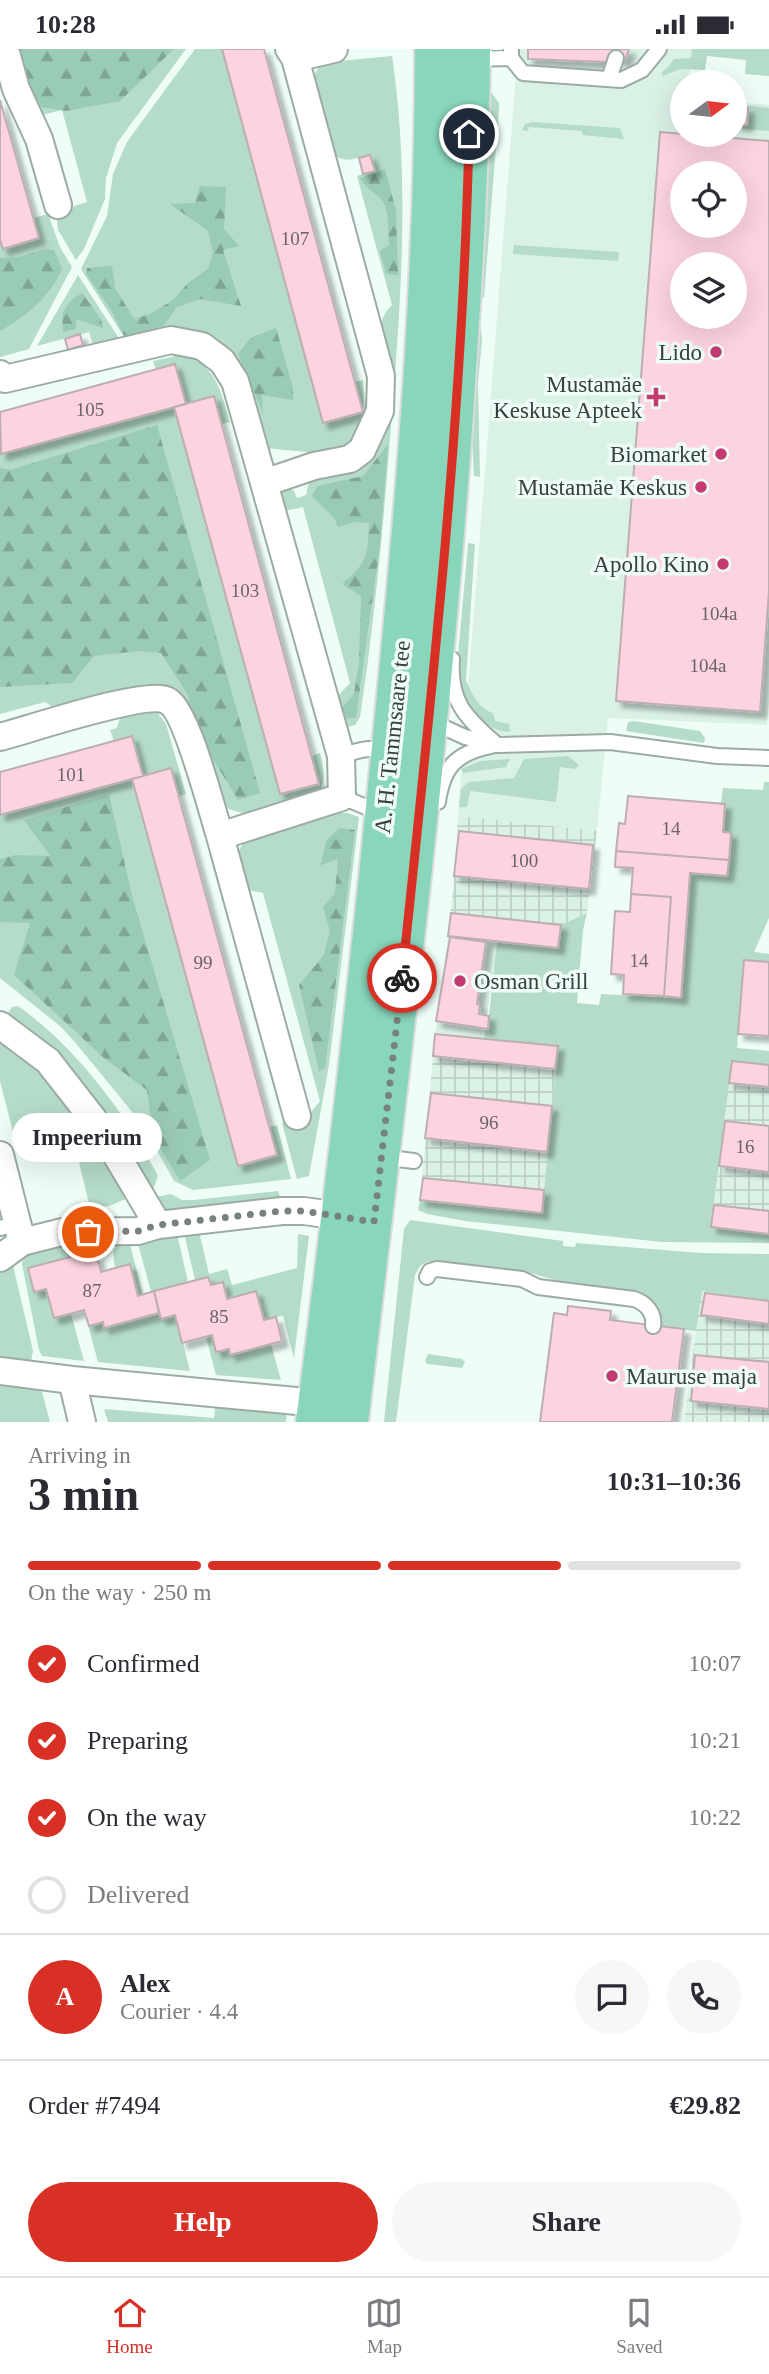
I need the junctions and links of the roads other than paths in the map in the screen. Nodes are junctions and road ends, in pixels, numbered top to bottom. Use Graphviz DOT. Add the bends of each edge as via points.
graph roads {
  1 [pos="5,49"];
  2 [pos="334,49"];
  3 [pos="434,49"];
  4 [pos="659,49"];
  5 [pos="467,52"];
  6 [pos="292,54"];
  7 [pos="511,54"];
  8 [pos="616,58"];
  9 [pos="609,79"];
  10 [pos="58,205"];
  11 [pos="0,374"];
  12 [pos="264,482"];
  13 [pos="445,535"];
  14 [pos="454,583"];
  15 [pos="406,599"];
  16 [pos="415,638"];
  17 [pos="453,644"];
  18 [pos="422,705"];
  19 [pos="0,737"];
  20 [pos="498,745"];
  21 [pos="341,756"];
  22 [pos="769,758"];
  23 [pos="411,783"];
  24 [pos="342,797"];
  25 [pos="385,819"];
  26 [pos="220,836"];
  27 [pos="427,853"];
  28 [pos="412,889"];
  29 [pos="0,1025"];
  30 [pos="297,1116"];
  31 [pos="0,1155"];
  32 [pos="375,1156"];
  33 [pos="357,1219"];
  34 [pos="158,1225"];
  35 [pos="13,1231"];
  36 [pos="0,1258"];
  37 [pos="427,1277"];
  38 [pos="653,1326"];
  39 [pos="0,1371"];
  40 [pos="72,1380"];
  41 [pos="327,1416"];
  42 [pos="82,1422"];
  1 -- 10 [label="street"];
  2 -- 6 [label="street"];
  3 -- 15 [label="main road, A. H. Tammsaare tee" via="428,307"];
  4 -- 9 [label="lane" via="642,70 621,80"];
  5 -- 7 [label="lane"];
  5 -- 13 [label="main road, A. H. Tammsaare tee" via="464,246"];
  6 -- 12 [label="street" via="381,376 382,395 375,425 362,450 350,459 314,465"];
  7 -- 9 [label="lane" via="523,73"];
  8 -- 9 [label="lane"];
  11 -- 12 [label="street" via="5,379 170,340 202,346 222,361 235,381"];
  12 -- 21 [label="street"];
  13 -- 14 [label="lane"];
  13 -- 18 [label="main road, A. H. Tammsaare tee"];
  15 -- 16 [label="lane"];
  15 -- 23 [label="main road, A. H. Tammsaare tee"];
  17 -- 20 [label="lane" via="451,673 457,701 470,721"];
  18 -- 20 [label="lane" via="465,737"];
  18 -- 23 [label="main road, A. H. Tammsaare tee"];
  19 -- 26 [label="street" via="125,702 168,701 190,741"];
  20 -- 22 [label="lane" via="610,742"];
  20 -- 23 [label="lane" via="474,749 453,762 441,783"];
  21 -- 23 [label="lane" via="366,748 382,750"];
  21 -- 24 [label="street"];
  23 -- 25 [label="main road, A. H. Tammsaare tee"];
  23 -- 28 [label="main road, A. H. Tammsaare tee"];
  24 -- 25 [label="lane"];
  24 -- 26 [label="street"];
  25 -- 32 [label="main road, A. H. Tammsaare tee"];
  26 -- 30 [label="street"];
  27 -- 28 [label="lane"];
  28 -- 32 [label="main road, A. H. Tammsaare tee"];
  29 -- 34 [label="street" via="48,1061 71,1090 108,1138"];
  31 -- 35 [label="street"];
  32 -- 33 [label="main road, A. H. Tammsaare tee"];
  33 -- 34 [label="street" via="304,1211"];
  33 -- 41 [label="main road, A. H. Tammsaare tee"];
  34 -- 35 [label="street" via="138,1231"];
  35 -- 36 [label="street"];
  37 -- 38 [label="lane" via="438,1269 638,1300 649,1309"];
  39 -- 40 [label="street"];
  40 -- 41 [label="street"];
  40 -- 42 [label="street"];
}
